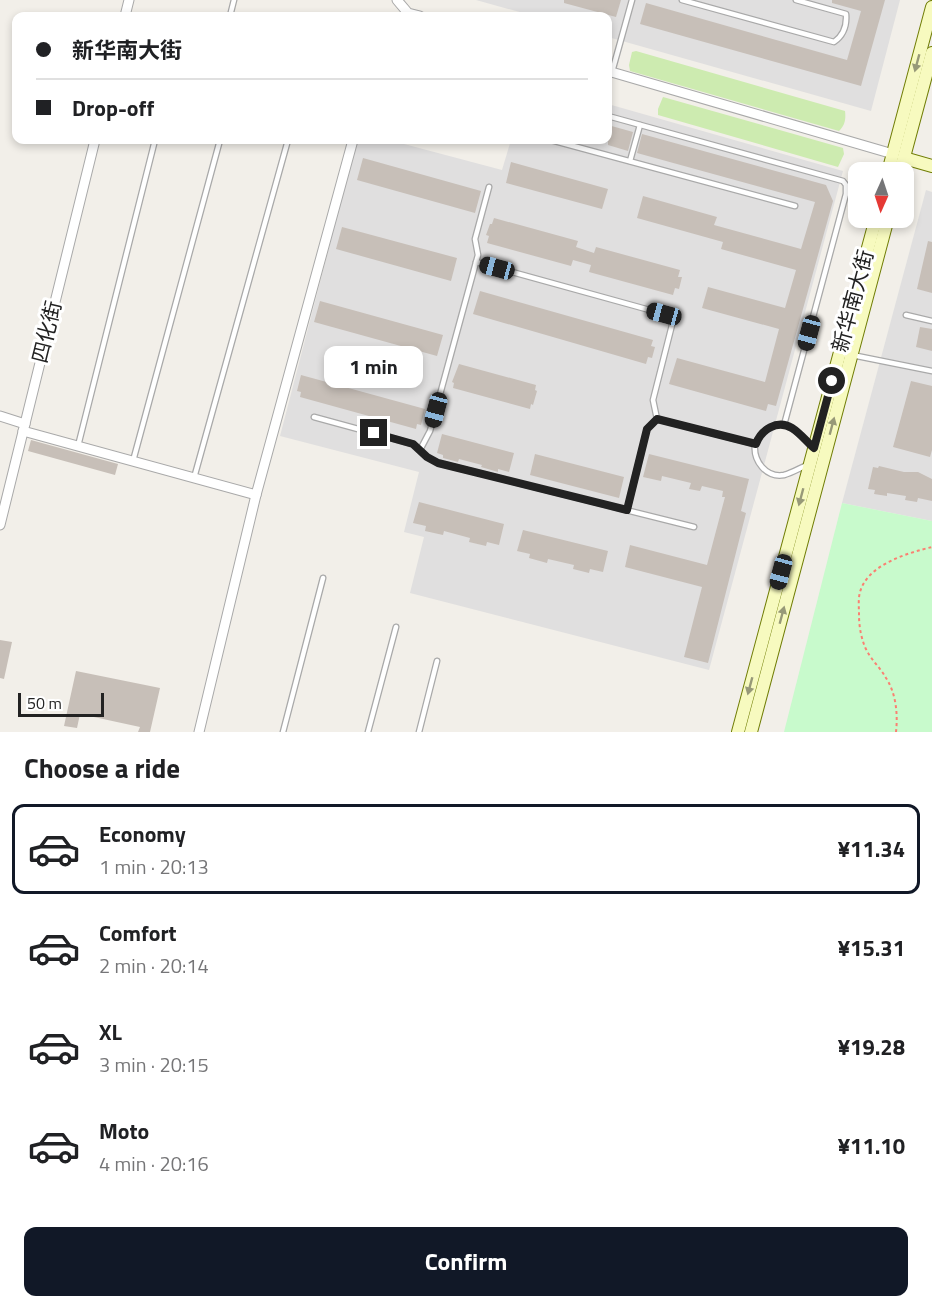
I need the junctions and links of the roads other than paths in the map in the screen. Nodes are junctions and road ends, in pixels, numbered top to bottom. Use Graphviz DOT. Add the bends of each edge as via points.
graph roads {
  1 [pos="397,0"];
  2 [pos="632,0"];
  3 [pos="682,0"];
  4 [pos="796,0"];
  5 [pos="932,7"];
  6 [pos="407,12"];
  7 [pos="932,53"];
  8 [pos="612,65"];
  9 [pos="612,73"];
  10 [pos="612,117"];
  11 [pos="640,125"];
  12 [pos="94,144"];
  13 [pos="154,144"];
  14 [pos="219,144"];
  15 [pos="287,144"];
  16 [pos="352,144"];
  17 [pos="566,144"];
  18 [pos="898,156"];
  19 [pos="630,161"];
  20 [pos="894,162"];
  21 [pos="899,162"];
  22 [pos="932,166"];
  23 [pos="489,187"];
  24 [pos="795,206"];
  25 [pos="873,228"];
  26 [pos="885,228"];
  27 [pos="476,262"];
  28 [pos="906,315"];
  29 [pos="932,321"];
  30 [pos="851,355"];
  31 [pos="932,371"];
  32 [pos="0,416"];
  33 [pos="314,417"];
  34 [pos="657,419"];
  35 [pos="784,425"];
  36 [pos="24,427"];
  37 [pos="756,444"];
  38 [pos="78,446"];
  39 [pos="814,448"];
  40 [pos="420,450"];
  41 [pos="133,461"];
  42 [pos="810,464"];
  43 [pos="194,478"];
  44 [pos="256,495"];
  45 [pos="627,510"];
  46 [pos="0,525"];
  47 [pos="694,527"];
  48 [pos="322,578"];
  49 [pos="396,627"];
  50 [pos="437,661"];
  51 [pos="199,732"];
  52 [pos="283,732"];
  53 [pos="368,732"];
  54 [pos="419,732"];
  55 [pos="738,732"];
  56 [pos="751,732"];
  1 -- 6 [label="street"];
  2 -- 8 [label="lane"];
  3 -- 4 [label="lane" via="834,42 842,36 846,14"];
  5 -- 18 [label="main road, one-way"];
  7 -- 18 [label="main road"];
  9 -- 18 [label="street"];
  10 -- 11 [label="lane"];
  11 -- 19 [label="lane"];
  11 -- 35 [label="lane" via="843,181 846,185"];
  12 -- 36 [label="street, 四化街"];
  13 -- 38 [label="lane"];
  14 -- 41 [label="lane"];
  15 -- 43 [label="lane"];
  16 -- 44 [label="street"];
  17 -- 19 [label="lane"];
  18 -- 20 [label="main road"];
  18 -- 21 [label="main road"];
  18 -- 22 [label="main road"];
  19 -- 24 [label="lane"];
  23 -- 27 [label="lane" via="475,239"];
  25 -- 39 [label="main road, 新华南大街"];
  26 -- 30 [label="main road, 新华南大街"];
  27 -- 34 [label="lane" via="664,314 672,326 652,400"];
  27 -- 40 [label="lane" via="430,431"];
  28 -- 29 [label="lane"];
  30 -- 31 [label="lane"];
  56 -- 30 [label="main road, 新华南大街, one-way"];
  32 -- 36 [label="street"];
  33 -- 40 [label="lane" via="413,444"];
  34 -- 37 [label="lane"];
  34 -- 45 [label="lane" via="647,429"];
  35 -- 37 [label="lane" via="765,429"];
  35 -- 39 [label="lane"];
  36 -- 38 [label="street"];
  36 -- 46 [label="street, 四化街"];
  37 -- 42 [label="lane" via="757,461 772,474 786,475"];
  38 -- 41 [label="street"];
  39 -- 42 [label="main road, 新华南大街"];
  40 -- 45 [label="lane" via="438,463"];
  41 -- 43 [label="street"];
  42 -- 55 [label="main road, 新华南大街, one-way"];
  43 -- 44 [label="street"];
  44 -- 51 [label="street"];
  45 -- 47 [label="lane"];
  48 -- 52 [label="lane"];
  49 -- 53 [label="lane"];
  50 -- 54 [label="lane"];
}
